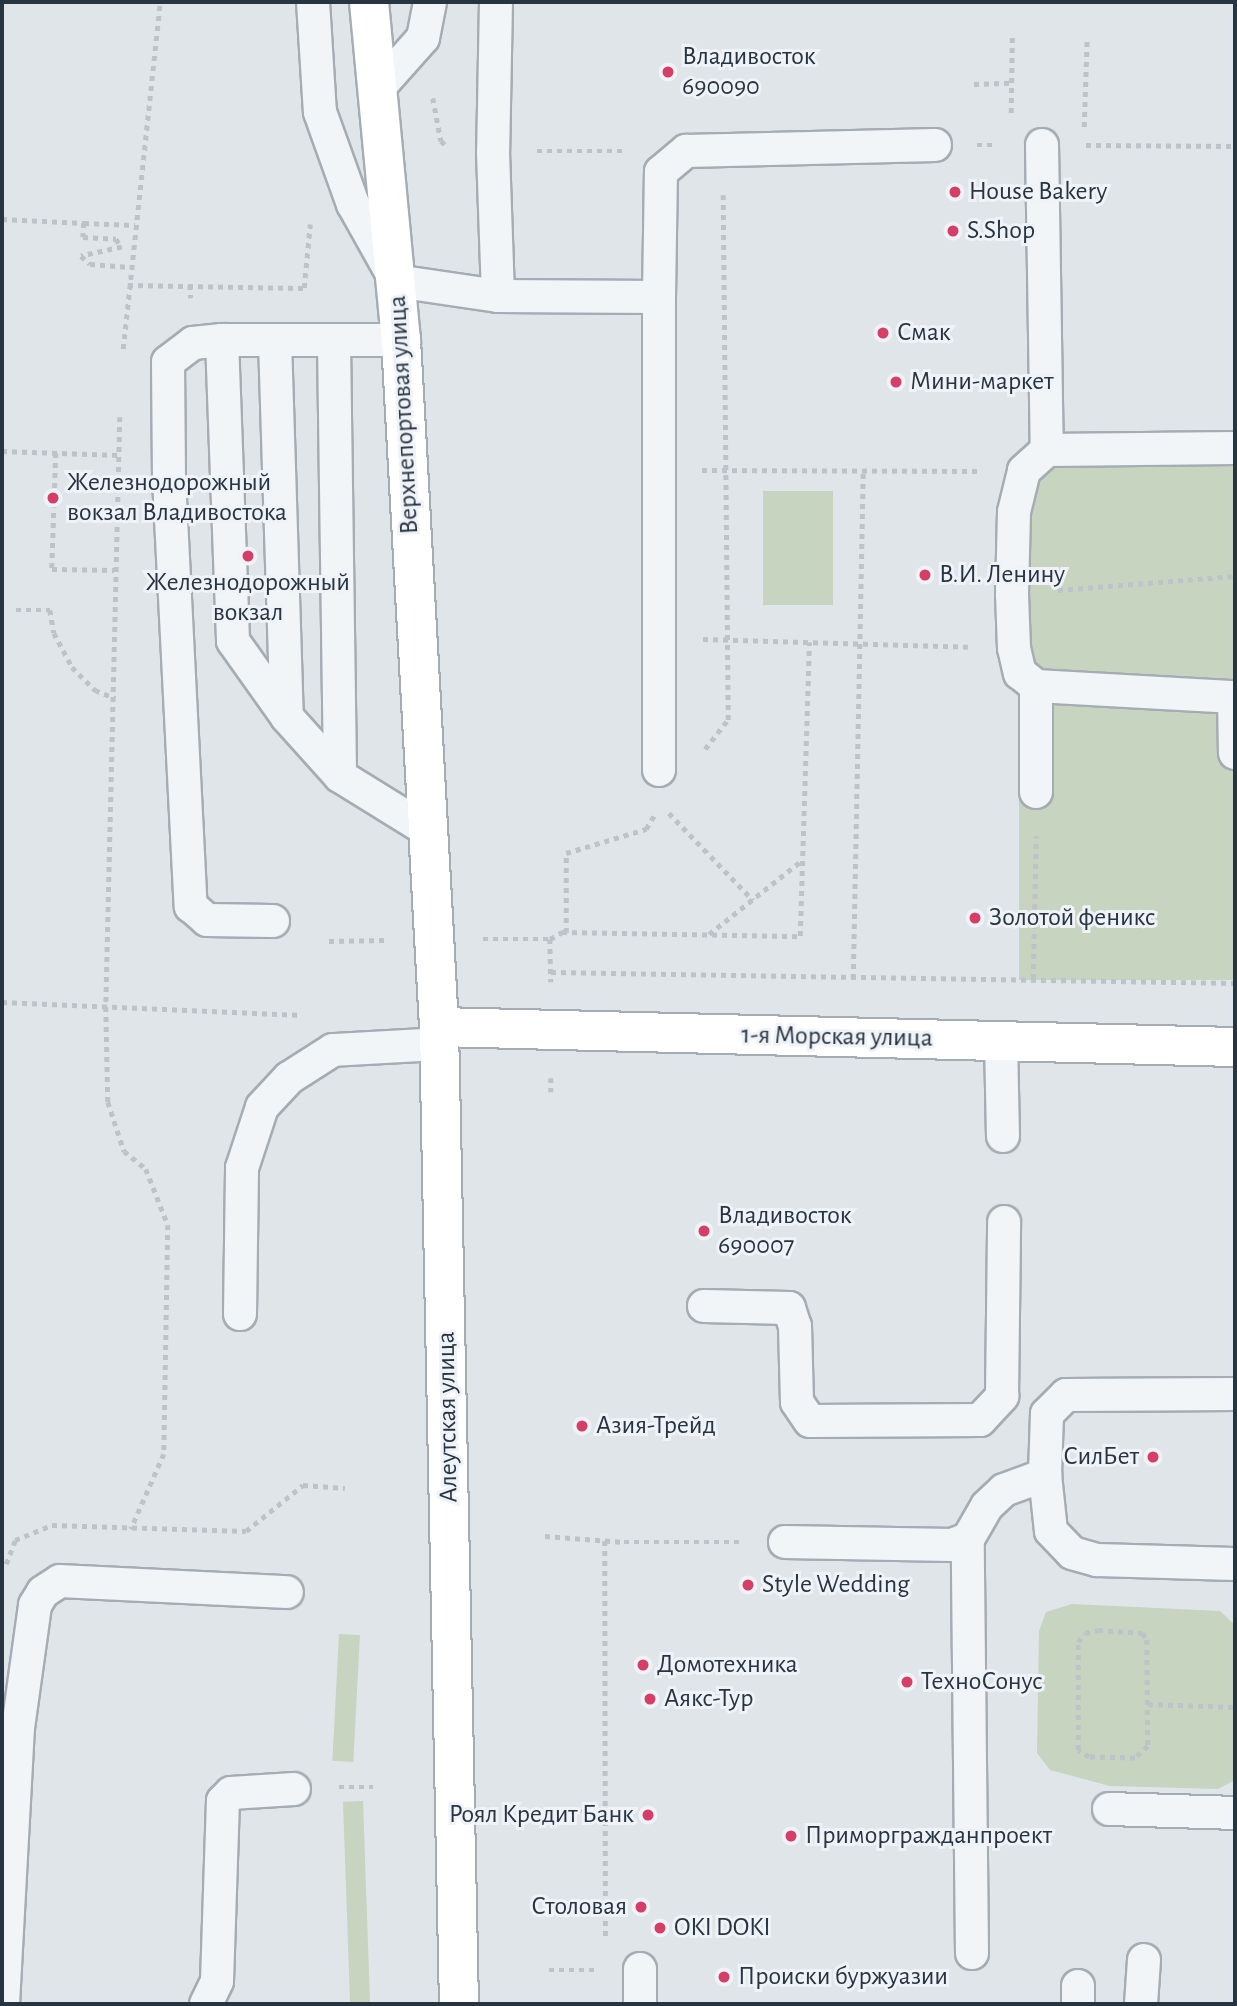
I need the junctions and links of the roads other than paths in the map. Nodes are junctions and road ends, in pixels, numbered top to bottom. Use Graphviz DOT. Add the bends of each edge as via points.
graph roads {
  1 [pos="313,2"];
  2 [pos="369,2"];
  3 [pos="430,2"];
  4 [pos="496,2"];
  5 [pos="375,92"];
  6 [pos="935,145"];
  7 [pos="1042,145"];
  8 [pos="397,281"];
  9 [pos="498,296"];
  10 [pos="659,297"];
  11 [pos="222,340"];
  12 [pos="401,340"];
  13 [pos="275,341"];
  14 [pos="334,343"];
  15 [pos="1235,448"];
  16 [pos="1047,450"];
  17 [pos="1037,686"];
  18 [pos="1235,698"];
  19 [pos="287,717"];
  20 [pos="1235,753"];
  21 [pos="659,770"];
  22 [pos="340,776"];
  23 [pos="1036,792"];
  24 [pos="427,830"];
  25 [pos="273,921"];
  26 [pos="440,1036"];
  27 [pos="1001,1041"];
  28 [pos="1235,1047"];
  29 [pos="1003,1136"];
  30 [pos="1004,1222"];
  31 [pos="704,1306"];
  32 [pos="240,1314"];
  33 [pos="1235,1394"];
  34 [pos="1045,1475"];
  35 [pos="968,1539"];
  36 [pos="785,1542"];
  37 [pos="1235,1564"];
  38 [pos="287,1592"];
  39 [pos="294,1789"];
  40 [pos="1109,1809"];
  41 [pos="1235,1813"];
  42 [pos="972,1953"];
  43 [pos="1144,1960"];
  44 [pos="640,1969"];
  45 [pos="3,2004"];
  46 [pos="206,2004"];
  47 [pos="458,2004"];
  48 [pos="640,2004"];
  49 [pos="1142,2004"];
  1 -- 8 [label="lane" via="320,112 353,204"];
  2 -- 5 [label="main road, Верхнепортовая улица"];
  3 -- 5 [label="lane" via="424,38"];
  4 -- 9 [label="lane" via="493,152"];
  5 -- 8 [label="main road, Верхнепортовая улица"];
  6 -- 10 [label="lane" via="686,151 662,172"];
  7 -- 16 [label="lane"];
  8 -- 9 [label="lane"];
  8 -- 12 [label="main road, Верхнепортовая улица"];
  9 -- 10 [label="lane"];
  10 -- 21 [label="lane"];
  11 -- 13 [label="lane"];
  11 -- 19 [label="lane" via="233,641"];
  11 -- 25 [label="lane" via="192,343 168,362 169,479 191,906 206,920"];
  12 -- 14 [label="lane"];
  12 -- 24 [label="main road, Верхнепортовая улица"];
  13 -- 14 [label="lane"];
  13 -- 19 [label="lane"];
  14 -- 22 [label="lane"];
  15 -- 16 [label="lane"];
  16 -- 17 [label="lane" via="1024,471 1014,512 1014,649 1020,673"];
  17 -- 18 [label="lane"];
  17 -- 23 [label="lane"];
  18 -- 20 [label="lane"];
  19 -- 22 [label="lane"];
  22 -- 24 [label="lane"];
  24 -- 26 [label="main road, Алеутская улица"];
  26 -- 27 [label="main road, 1-я Морская улица"];
  26 -- 32 [label="lane" via="332,1050 289,1078 262,1107 242,1168"];
  26 -- 47 [label="main road, Алеутская улица"];
  27 -- 28 [label="main road, 1-я Морская улица"];
  27 -- 29 [label="lane"];
  30 -- 31 [label="lane" via="1002,1395 980,1420 810,1422 797,1402 795,1326 789,1308"];
  33 -- 34 [label="lane" via="1066,1395 1047,1414"];
  34 -- 35 [label="lane" via="1004,1490 987,1506"];
  34 -- 37 [label="lane" via="1052,1531 1072,1553 1097,1560"];
  35 -- 36 [label="lane" via="952,1545"];
  35 -- 42 [label="lane"];
  38 -- 45 [label="lane" via="60,1581 43,1592 35,1605 18,1728"];
  39 -- 46 [label="lane" via="231,1793 223,1801 217,1980"];
  40 -- 41 [label="lane"];
  43 -- 49 [label="lane"];
  44 -- 48 [label="lane"];
}
